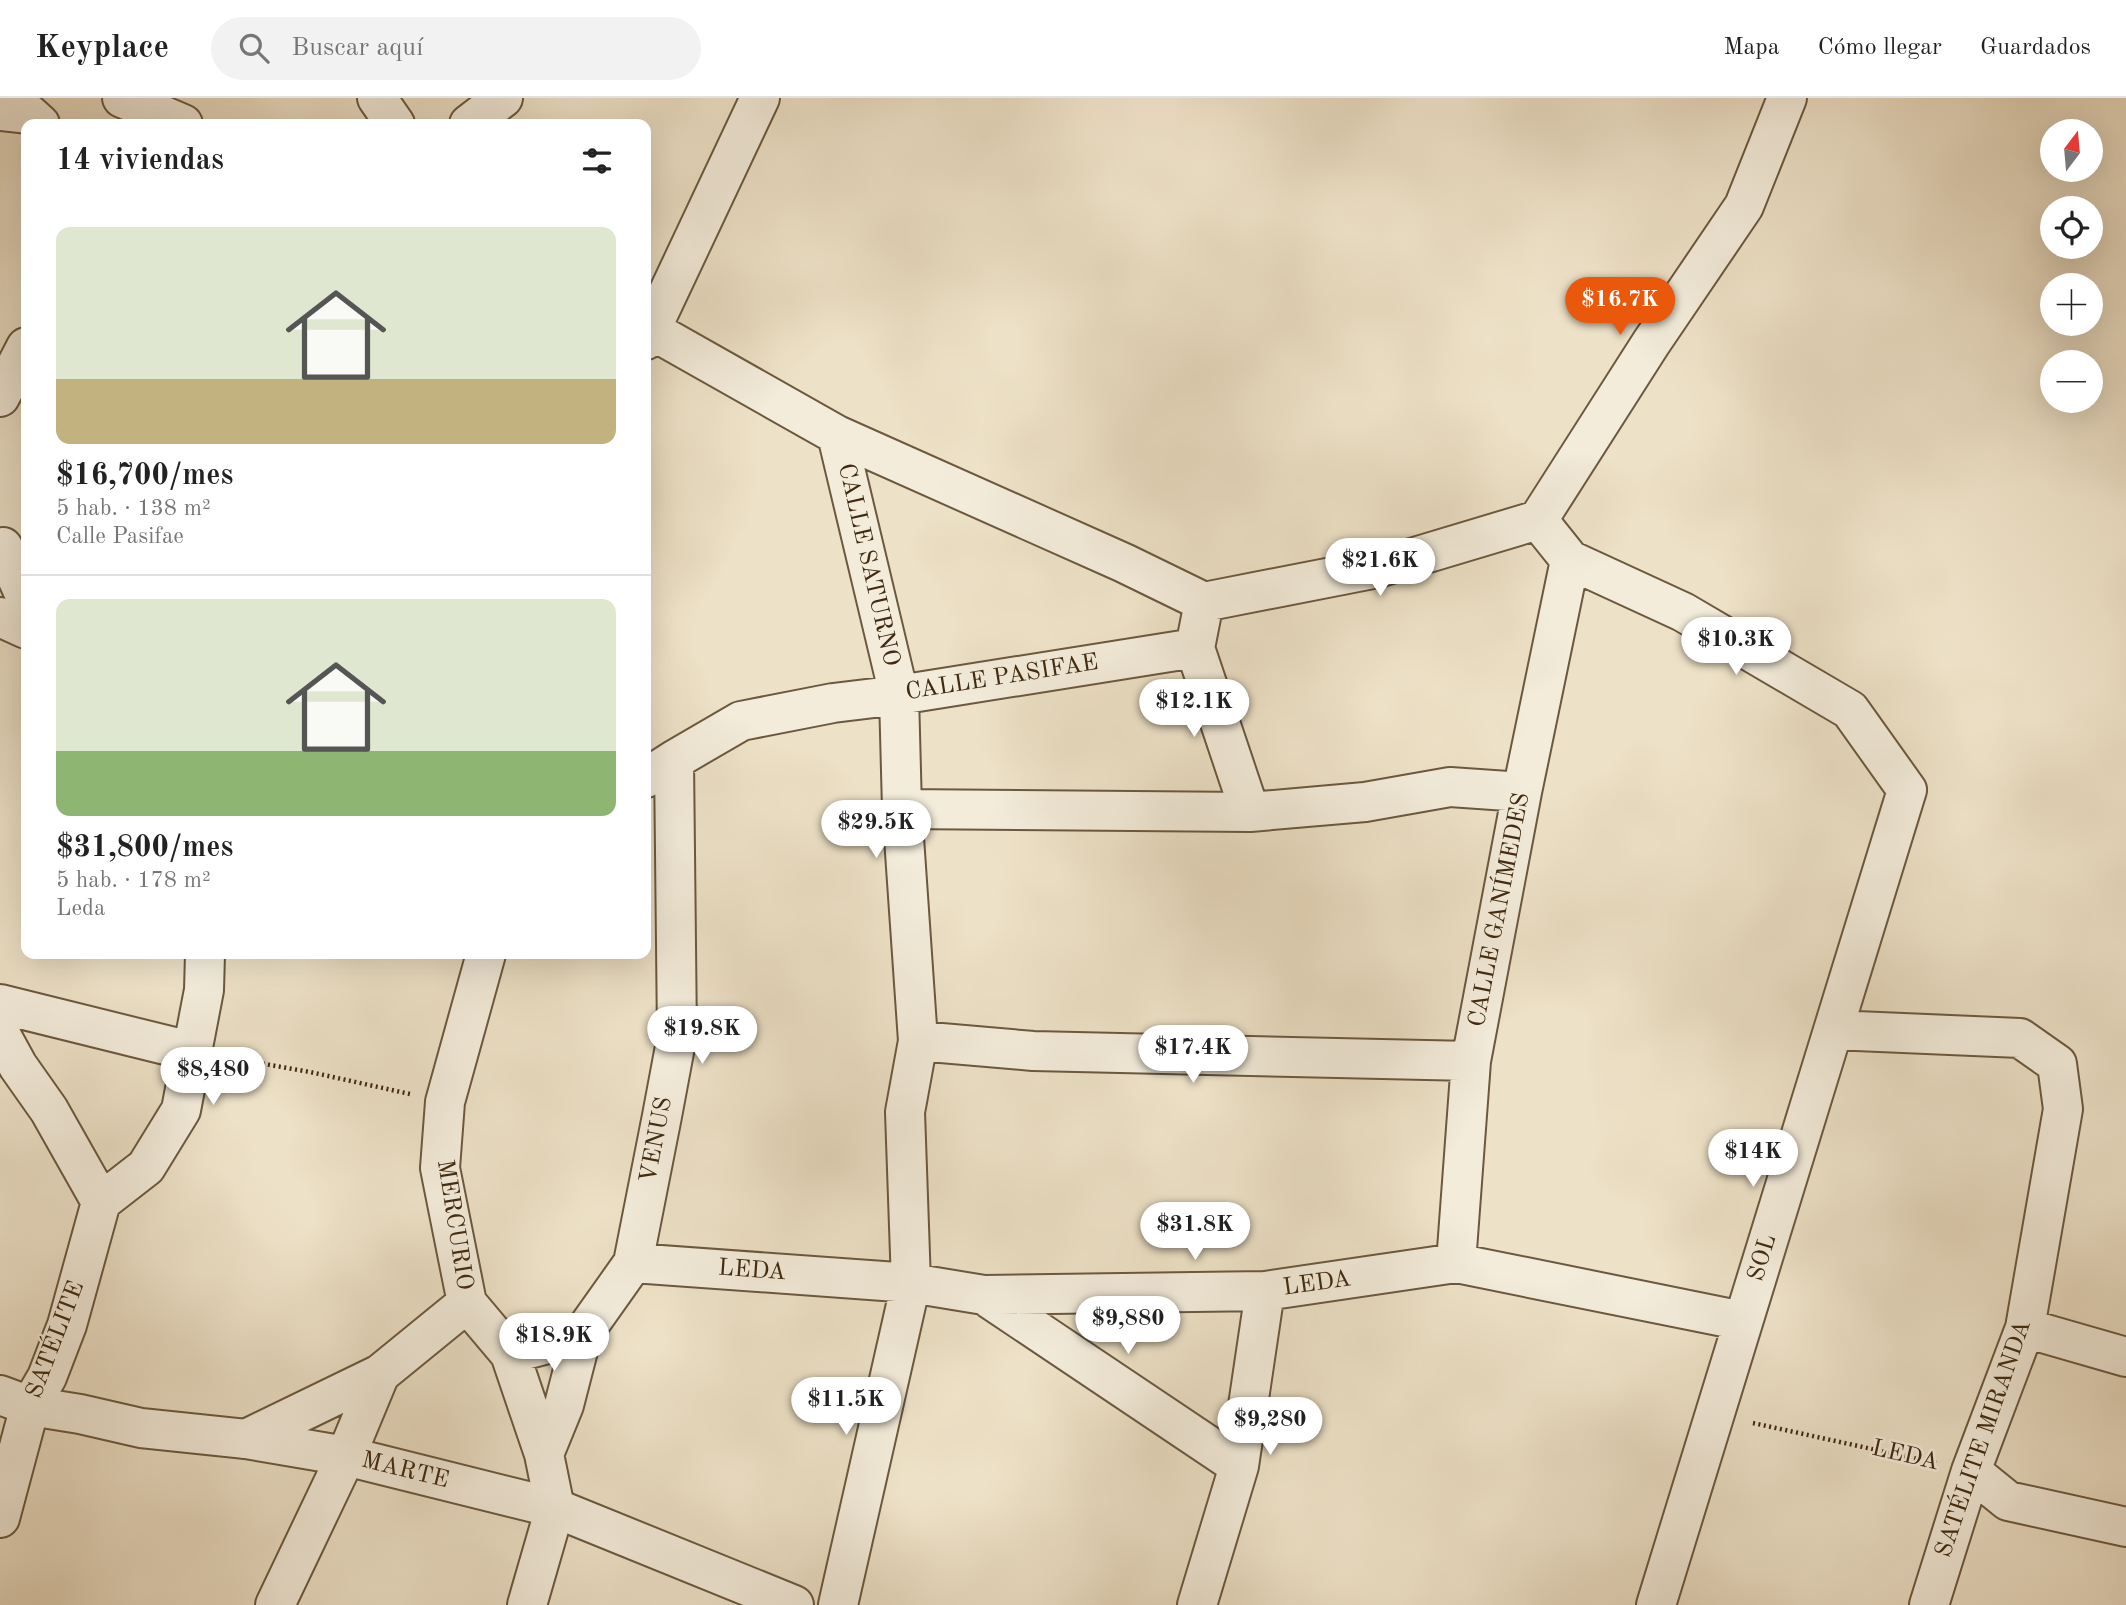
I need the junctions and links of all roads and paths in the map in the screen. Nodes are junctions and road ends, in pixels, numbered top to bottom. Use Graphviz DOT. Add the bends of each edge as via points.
graph roads {
  1 [pos="377,98"];
  2 [pos="503,98"];
  3 [pos="760,98"];
  4 [pos="1787,98"];
  5 [pos="392,119"];
  6 [pos="475,119"];
  7 [pos="651,327"];
  8 [pos="651,335"];
  9 [pos="21,357"];
  10 [pos="0,397"];
  11 [pos="837,435"];
  12 [pos="1538,520"];
  13 [pos="10,552"];
  14 [pos="1570,560"];
  15 [pos="21,584"];
  16 [pos="1204,601"];
  17 [pos="0,617"];
  18 [pos="21,627"];
  19 [pos="1195,648"];
  20 [pos="899,695"];
  21 [pos="660,769"];
  22 [pos="1522,792"];
  23 [pos="902,809"];
  24 [pos="1250,812"];
  25 [pos="205,959"];
  26 [pos="485,959"];
  27 [pos="0,1004"];
  28 [pos="1833,1030"];
  29 [pos="0,1033"];
  30 [pos="918,1041"];
  31 [pos="194,1052"];
  32 [pos="1471,1061"];
  33 [pos="445,1102"];
  34 [pos="101,1202"];
  35 [pos="633,1263"];
  36 [pos="1456,1263"];
  37 [pos="911,1283"];
  38 [pos="1265,1291"];
  39 [pos="984,1295"];
  40 [pos="467,1303"];
  41 [pos="1743,1321"];
  42 [pos="2025,1328"];
  43 [pos="582,1335"];
  44 [pos="510,1354"];
  45 [pos="2126,1357"];
  46 [pos="380,1374"];
  47 [pos="15,1400"];
  48 [pos="1715,1414"];
  49 [pos="246,1439"];
  50 [pos="544,1454"];
  51 [pos="346,1456"];
  52 [pos="1238,1466"];
  53 [pos="1970,1471"];
  54 [pos="555,1508"];
  55 [pos="0,1518"];
  56 [pos="2126,1527"];
  57 [pos="275,1605"];
  58 [pos="527,1605"];
  59 [pos="794,1605"];
  60 [pos="838,1605"];
  61 [pos="1197,1605"];
  62 [pos="1656,1605"];
  63 [pos="1929,1605"];
  1 -- 5 [label="street"];
  2 -- 6 [label="street"];
  3 -- 7 [label="street"];
  4 -- 12 [label="street" via="1744,206"];
  8 -- 11 [label="street"];
  9 -- 10 [label="street"];
  11 -- 16 [label="street"];
  11 -- 20 [label="street, CALLE SATURNO"];
  12 -- 14 [label="street"];
  12 -- 16 [label="street" via="1378,568"];
  13 -- 15 [label="street"];
  14 -- 22 [label="street, CALLE GANÍMEDES"];
  14 -- 28 [label="street, SOL" via="1683,611 1850,710 1907,790"];
  16 -- 19 [label="street"];
  17 -- 18 [label="street"];
  19 -- 20 [label="street, CALLE PASIFAE"];
  19 -- 24 [label="street"];
  20 -- 21 [label="street, CALLE PASIFAE" via="741,721"];
  20 -- 23 [label="street, CALLE SATURNO"];
  21 -- 35 [label="street, VENUS" via="677,1036"];
  22 -- 24 [label="street" via="1450,787 1365,802"];
  22 -- 32 [label="street, CALLE GANÍMEDES"];
  23 -- 24 [label="street"];
  23 -- 30 [label="street, CALLE SATURNO"];
  25 -- 31 [label="street"];
  26 -- 33 [label="street, MERCURIO"];
  27 -- 31 [label="street"];
  28 -- 41 [label="street, SOL"];
  28 -- 42 [label="street, SATÉLITE MIRANDA" via="2020,1038 2057,1064 2063,1109"];
  29 -- 34 [label="street"];
  30 -- 32 [label="street" via="1033,1051"];
  30 -- 37 [label="street, CALLE SATURNO" via="905,1112"];
  31 -- 33 [label="path"];
  31 -- 34 [label="street" via="174,1122 146,1167"];
  32 -- 36 [label="street, CALLE GANÍMEDES"];
  33 -- 40 [label="street, MERCURIO" via="440,1168"];
  34 -- 47 [label="street, SATÉLITE" via="67,1325 47,1377"];
  35 -- 37 [label="street, LEDA"];
  35 -- 43 [label="street, VENUS"];
  36 -- 38 [label="street, LEDA"];
  36 -- 41 [label="street, LEDA"];
  37 -- 39 [label="street, LEDA"];
  37 -- 60 [label="street, CALLE SATURNO"];
  38 -- 39 [label="street, LEDA"];
  38 -- 52 [label="street"];
  39 -- 52 [label="street"];
  40 -- 44 [label="street"];
  40 -- 46 [label="street, MERCURIO"];
  41 -- 48 [label="street, SOL"];
  42 -- 45 [label="street"];
  42 -- 53 [label="street, SATÉLITE MIRANDA"];
  43 -- 44 [label="street"];
  43 -- 50 [label="street, VENUS" via="564,1405"];
  44 -- 50 [label="street"];
  46 -- 49 [label="street"];
  46 -- 51 [label="street, MERCURIO"];
  47 -- 49 [label="street, MARTE" via="141,1429"];
  47 -- 55 [label="street, SATÉLITE"];
  48 -- 53 [label="path, LEDA"];
  48 -- 62 [label="street, SOL"];
  49 -- 51 [label="street, MARTE"];
  50 -- 54 [label="street"];
  51 -- 54 [label="street, MARTE"];
  51 -- 57 [label="street, MERCURIO"];
  52 -- 61 [label="street"];
  53 -- 56 [label="street, LEDA" via="2008,1502"];
  53 -- 63 [label="street, SATÉLITE MIRANDA"];
  54 -- 58 [label="street"];
  54 -- 59 [label="street, MARTE"];
}
